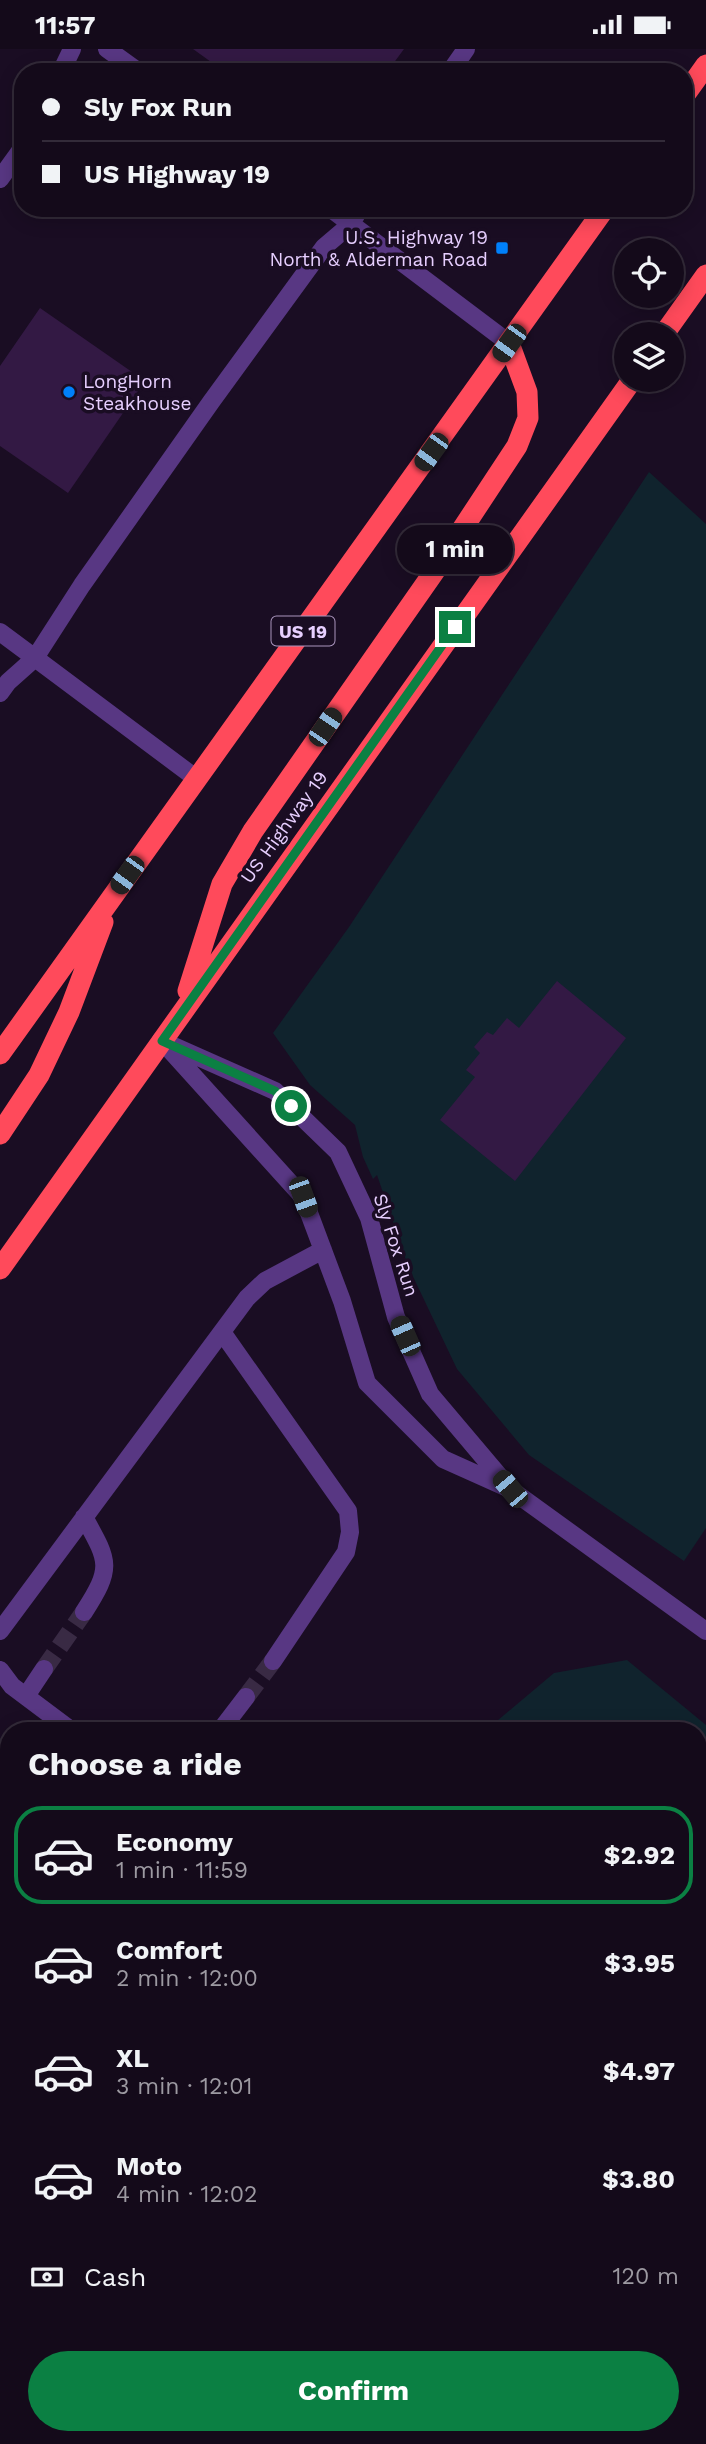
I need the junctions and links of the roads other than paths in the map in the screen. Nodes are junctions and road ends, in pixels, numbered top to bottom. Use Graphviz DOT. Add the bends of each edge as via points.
graph roads {
  1 [pos="107,49"];
  2 [pos="126,63"];
  3 [pos="706,65"];
  4 [pos="693,83"];
  5 [pos="14,160"];
  6 [pos="0,180"];
  7 [pos="354,217"];
  8 [pos="356,217"];
  9 [pos="599,217"];
  10 [pos="706,275"];
  11 [pos="673,322"];
  12 [pos="509,343"];
  13 [pos="623,392"];
  14 [pos="0,632"];
  15 [pos="35,658"];
  16 [pos="0,692"];
  17 [pos="197,779"];
  18 [pos="113,894"];
  19 [pos="182,1010"];
  20 [pos="162,1041"];
  21 [pos="0,1054"];
  22 [pos="0,1134"];
  23 [pos="323,1250"];
  24 [pos="0,1269"];
  25 [pos="222,1332"];
  26 [pos="510,1489"];
  27 [pos="84,1517"];
  28 [pos="84,1612"];
  29 [pos="0,1631"];
  30 [pos="706,1631"];
  31 [pos="273,1661"];
  32 [pos="44,1669"];
  33 [pos="0,1670"];
  34 [pos="26,1696"];
  35 [pos="246,1697"];
  36 [pos="60,1722"];
  37 [pos="227,1722"];
  1 -- 2 [label="street"];
  3 -- 4 [label="highway"];
  5 -- 6 [label="street"];
  7 -- 15 [label="street" via="324,247 219,391"];
  8 -- 12 [label="street"];
  9 -- 12 [label="highway, US 19"];
  10 -- 11 [label="highway"];
  12 -- 17 [label="highway, US 19"];
  12 -- 19 [label="highway" via="527,392 528,418 517,446 253,831 222,884"];
  13 -- 19 [label="highway, US Highway 19"];
  14 -- 15 [label="street"];
  15 -- 16 [label="street"];
  15 -- 17 [label="street"];
  17 -- 18 [label="highway, US 19"];
  18 -- 21 [label="highway, US 19"];
  18 -- 22 [label="highway" via="69,1012 39,1075"];
  19 -- 20 [label="highway, US Highway 19"];
  20 -- 23 [label="street, Sly Fox Run" via="303,1197"];
  20 -- 24 [label="highway, US Highway 19"];
  20 -- 26 [label="street, Sly Fox Run" via="275,1091 338,1152 369,1218 396,1317 430,1395"];
  23 -- 25 [label="street" via="265,1281"];
  23 -- 26 [label="street, Sly Fox Run" via="367,1383 443,1459"];
  25 -- 27 [label="street"];
  25 -- 31 [label="street" via="348,1511 346,1552"];
  26 -- 30 [label="street, Sly Fox Run"];
  27 -- 28 [label="street" via="104,1553 105,1572"];
  27 -- 29 [label="street"];
  32 -- 34 [label="street"];
  33 -- 34 [label="street"];
  34 -- 36 [label="street"];
  35 -- 37 [label="street"];
}
